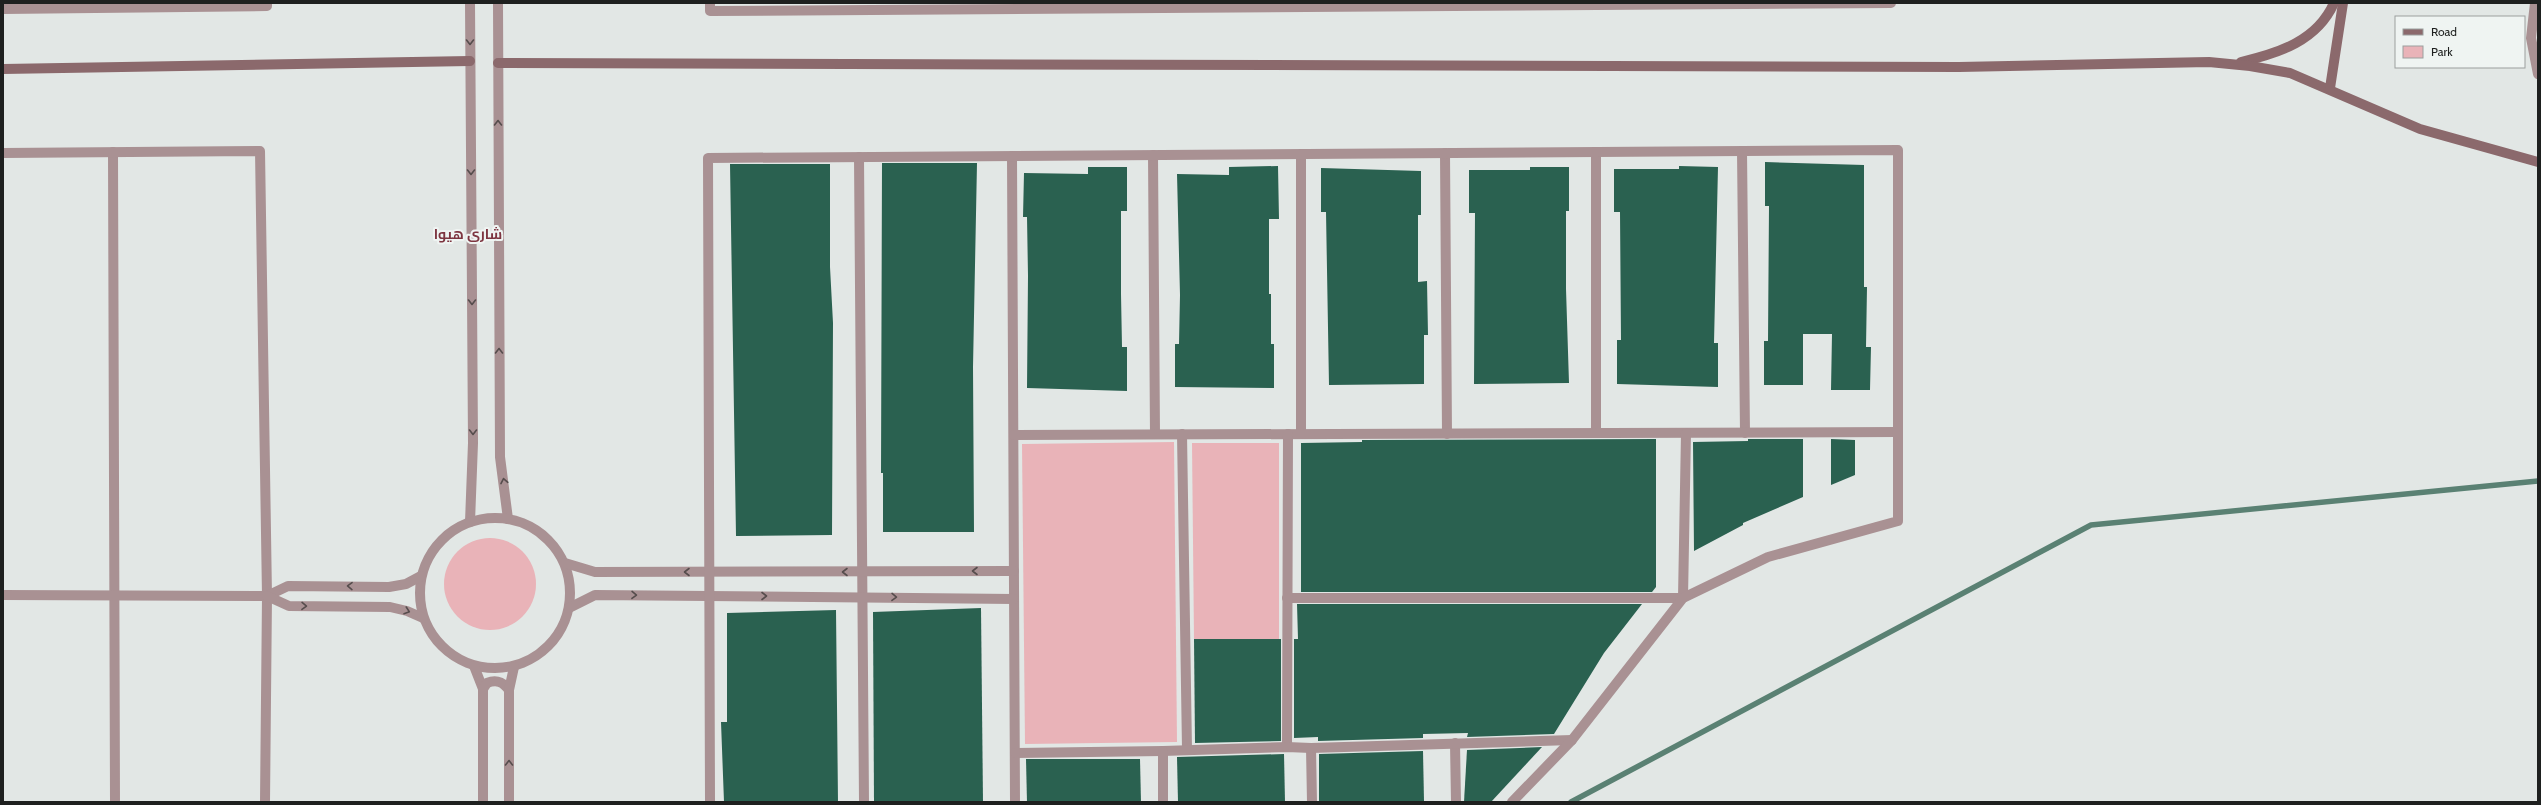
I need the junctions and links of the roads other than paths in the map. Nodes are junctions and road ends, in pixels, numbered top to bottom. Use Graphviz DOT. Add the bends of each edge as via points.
graph roads {
  1 [pos="267,3"];
  2 [pos="470,3"];
  3 [pos="498,3"];
  4 [pos="710,3"];
  5 [pos="1891,3"];
  6 [pos="2334,3"];
  7 [pos="2343,3"];
  8 [pos="2535,3"];
  9 [pos="1594,4"];
  10 [pos="1742,4"];
  11 [pos="114,5"];
  12 [pos="1300,5"];
  13 [pos="1446,5"];
  14 [pos="1004,6"];
  15 [pos="1152,6"];
  16 [pos="856,7"];
  17 [pos="3,9"];
  18 [pos="470,61"];
  19 [pos="498,63"];
  20 [pos="2233,64"];
  21 [pos="3,68"];
  22 [pos="2538,74"];
  23 [pos="2330,88"];
  24 [pos="1742,151"];
  25 [pos="113,152"];
  26 [pos="1596,152"];
  27 [pos="3,153"];
  28 [pos="1445,153"];
  29 [pos="1301,154"];
  30 [pos="1153,155"];
  31 [pos="1012,156"];
  32 [pos="859,157"];
  33 [pos="2538,162"];
  34 [pos="1898,432"];
  35 [pos="1596,433"];
  36 [pos="1686,433"];
  37 [pos="1745,433"];
  38 [pos="1014,434"];
  39 [pos="1155,434"];
  40 [pos="1182,434"];
  41 [pos="1288,434"];
  42 [pos="1301,434"];
  43 [pos="1448,434"];
  44 [pos="508,519"];
  45 [pos="470,522"];
  46 [pos="565,563"];
  47 [pos="1014,571"];
  48 [pos="708,572"];
  49 [pos="861,572"];
  50 [pos="420,576"];
  51 [pos="3,595"];
  52 [pos="114,595"];
  53 [pos="267,596"];
  54 [pos="708,596"];
  55 [pos="862,597"];
  56 [pos="1287,598"];
  57 [pos="1682,598"];
  58 [pos="1014,599"];
  59 [pos="568,608"];
  60 [pos="423,618"];
  61 [pos="474,666"];
  62 [pos="514,667"];
  63 [pos="483,689"];
  64 [pos="508,690"];
  65 [pos="1572,740"];
  66 [pos="1455,743"];
  67 [pos="1287,747"];
  68 [pos="1312,748"];
  69 [pos="1187,749"];
  70 [pos="1163,751"];
  71 [pos="1015,753"];
  72 [pos="115,802"];
  73 [pos="265,802"];
  74 [pos="483,802"];
  75 [pos="509,802"];
  76 [pos="710,802"];
  77 [pos="864,802"];
  78 [pos="1015,802"];
  79 [pos="1163,802"];
  80 [pos="1312,802"];
  81 [pos="1456,802"];
  82 [pos="1512,802"];
  1 -- 11 [label="street" via="267,6"];
  2 -- 18 [label="street, one-way"];
  3 -- 19 [label="street"];
  4 -- 16 [label="street" via="710,11"];
  5 -- 10 [label="street"];
  6 -- 20 [label="street" via="2329,14 2309,37 2274,54"];
  7 -- 23 [label="street"];
  8 -- 22 [label="street" via="2531,38"];
  9 -- 10 [label="street"];
  9 -- 13 [label="street"];
  11 -- 17 [label="street"];
  12 -- 13 [label="street"];
  12 -- 15 [label="street"];
  14 -- 15 [label="street"];
  14 -- 16 [label="street"];
  18 -- 21 [label="street"];
  18 -- 45 [label="street, one-way" via="473,443"];
  19 -- 20 [label="street" via="1951,67 2168,62"];
  44 -- 19 [label="street, one-way" via="500,457"];
  20 -- 23 [label="street" via="2290,73"];
  23 -- 33 [label="street" via="2420,128"];
  24 -- 26 [label="street"];
  24 -- 34 [label="street" via="1898,150"];
  24 -- 37 [label="street"];
  25 -- 27 [label="street"];
  25 -- 52 [label="street"];
  25 -- 53 [label="street" via="260,151"];
  26 -- 28 [label="street"];
  26 -- 35 [label="street"];
  28 -- 29 [label="street"];
  28 -- 43 [label="street"];
  29 -- 30 [label="street"];
  29 -- 42 [label="street"];
  30 -- 31 [label="street"];
  30 -- 39 [label="street"];
  31 -- 32 [label="street"];
  31 -- 38 [label="street"];
  32 -- 48 [label="street" via="708,158"];
  32 -- 49 [label="street"];
  34 -- 37 [label="street"];
  34 -- 57 [label="street" via="1898,521 1768,557"];
  35 -- 36 [label="street"];
  35 -- 43 [label="street"];
  36 -- 37 [label="street"];
  36 -- 57 [label="street"];
  38 -- 39 [label="street"];
  38 -- 47 [label="street"];
  39 -- 40 [label="street"];
  40 -- 41 [label="street"];
  40 -- 69 [label="street"];
  41 -- 42 [label="street"];
  41 -- 56 [label="street"];
  42 -- 43 [label="street"];
  44 -- 45 [label="street" via="485,518"];
  44 -- 46 [label="street" via="533,528 547,539"];
  45 -- 50 [label="street" via="453,530 438,542 427,558"];
  48 -- 46 [label="street, one-way" via="595,572"];
  46 -- 59 [label="street" via="570,580 571,598"];
  47 -- 49 [label="street, one-way"];
  47 -- 58 [label="street"];
  49 -- 48 [label="street, one-way"];
  48 -- 54 [label="street"];
  49 -- 55 [label="street"];
  50 -- 53 [label="street, one-way" via="406,584 389,587 288,586"];
  50 -- 60 [label="street" via="418,597"];
  51 -- 52 [label="street"];
  52 -- 53 [label="street"];
  52 -- 72 [label="street"];
  53 -- 60 [label="street, one-way" via="288,606 390,607"];
  53 -- 73 [label="street"];
  54 -- 55 [label="street, one-way"];
  59 -- 54 [label="street, one-way" via="595,595"];
  54 -- 76 [label="street"];
  55 -- 58 [label="street, one-way"];
  55 -- 77 [label="street"];
  56 -- 57 [label="street"];
  56 -- 67 [label="street"];
  57 -- 65 [label="street"];
  58 -- 71 [label="street"];
  59 -- 62 [label="street" via="565,622 556,638 530,660"];
  60 -- 61 [label="street" via="443,649 457,659"];
  61 -- 62 [label="street" via="494,669"];
  61 -- 63 [label="street"];
  62 -- 64 [label="street"];
  63 -- 64 [label="street" via="487,683 496,681 504,684"];
  63 -- 74 [label="street"];
  75 -- 64 [label="street, one-way"];
  65 -- 66 [label="street"];
  65 -- 82 [label="street"];
  66 -- 68 [label="street"];
  66 -- 81 [label="street"];
  67 -- 68 [label="street"];
  67 -- 69 [label="street"];
  68 -- 80 [label="street"];
  69 -- 70 [label="street"];
  70 -- 71 [label="street"];
  70 -- 79 [label="street"];
  71 -- 78 [label="street"];
}
